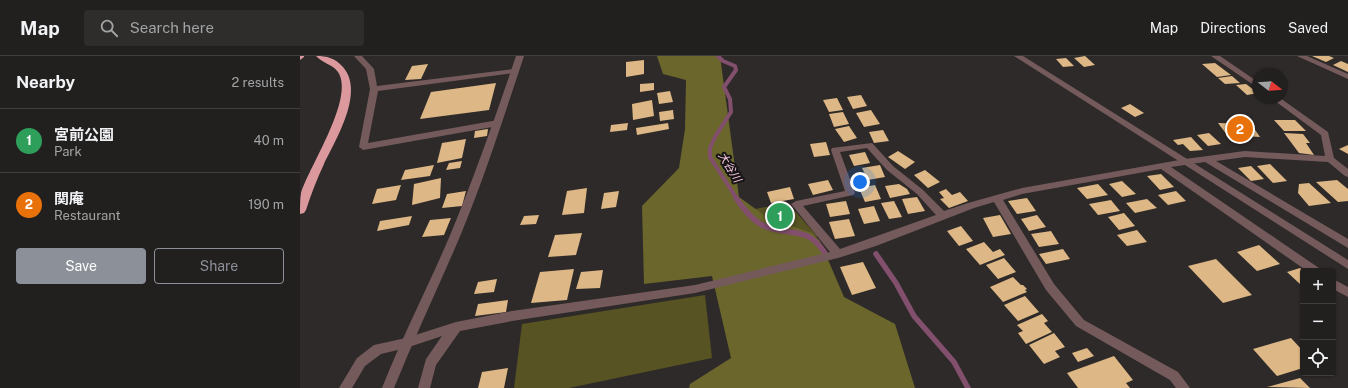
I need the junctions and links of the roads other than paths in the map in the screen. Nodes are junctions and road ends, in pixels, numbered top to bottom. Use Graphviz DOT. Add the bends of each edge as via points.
graph roads {
  1 [pos="320,56"];
  2 [pos="358,56"];
  3 [pos="520,56"];
  4 [pos="1018,56"];
  5 [pos="1215,56"];
  6 [pos="1301,56"];
  7 [pos="514,71"];
  8 [pos="1348,77"];
  9 [pos="1252,82"];
  10 [pos="374,89"];
  11 [pos="1282,104"];
  12 [pos="498,123"];
  13 [pos="1206,159"];
  14 [pos="1330,159"];
  15 [pos="1185,162"];
  16 [pos="1163,166"];
  17 [pos="1348,174"];
  18 [pos="997,198"];
  19 [pos="300,210"];
  20 [pos="943,216"];
  21 [pos="1348,244"];
  22 [pos="838,254"];
  23 [pos="1348,265"];
  24 [pos="1312,268"];
  25 [pos="1336,285"];
  26 [pos="1348,294"];
  27 [pos="456,327"];
  28 [pos="406,343"];
  29 [pos="345,388"];
  30 [pos="388,388"];
  31 [pos="424,388"];
  32 [pos="1184,388"];
  1 -- 19 [label="highway" via="339,68 346,78 347,91 344,107"];
  2 -- 10 [label="street" via="370,69"];
  3 -- 7 [label="street"];
  4 -- 15 [label="street"];
  5 -- 9 [label="street"];
  6 -- 8 [label="street"];
  7 -- 10 [label="street"];
  7 -- 12 [label="street"];
  10 -- 12 [label="street" via="363,146"];
  11 -- 14 [label="street" via="1325,134"];
  12 -- 28 [label="street" via="456,233"];
  13 -- 14 [label="street" via="1245,154"];
  13 -- 15 [label="street"];
  13 -- 21 [label="street"];
  14 -- 17 [label="street"];
  15 -- 16 [label="street"];
  15 -- 23 [label="street"];
  16 -- 18 [label="street" via="1022,191"];
  16 -- 24 [label="street"];
  18 -- 20 [label="street"];
  18 -- 32 [label="street" via="1050,287 1080,323 1174,376"];
  20 -- 22 [label="street"];
  20 -- 22 [label="street" via="920,192 890,168 869,145 835,150 850,193 796,204"];
  22 -- 27 [label="street" via="695,289 512,316"];
  25 -- 26 [label="street"];
  27 -- 28 [label="street"];
  27 -- 31 [label="street" via="430,363"];
  28 -- 29 [label="street" via="378,349 361,362"];
  28 -- 30 [label="street"];
}
